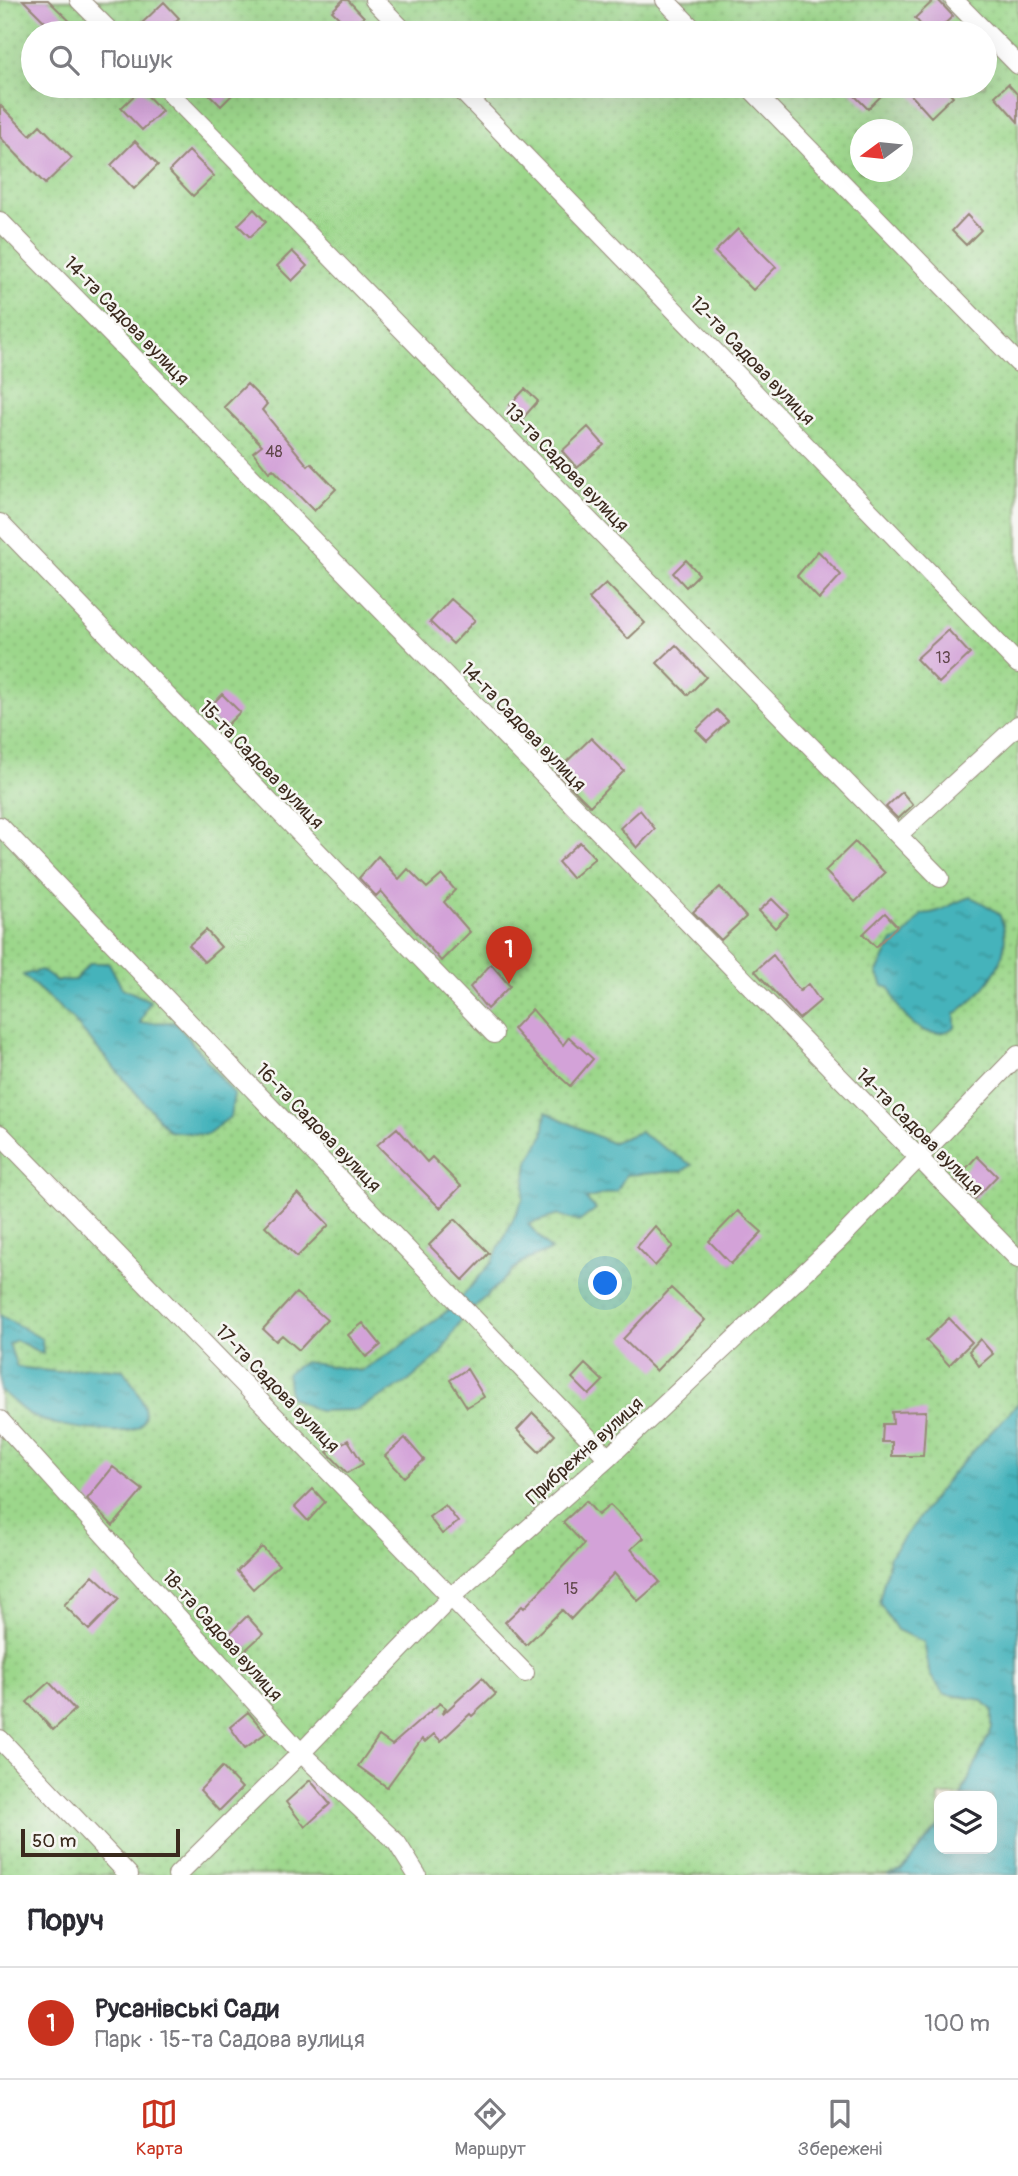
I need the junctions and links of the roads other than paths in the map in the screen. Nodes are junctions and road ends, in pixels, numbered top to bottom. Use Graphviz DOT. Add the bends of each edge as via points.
graph roads {
  1 [pos="79,0"];
  2 [pos="374,0"];
  3 [pos="665,0"];
  4 [pos="954,0"];
  5 [pos="100,21"];
  6 [pos="395,21"];
  7 [pos="685,21"];
  8 [pos="975,21"];
  9 [pos="997,44"];
  10 [pos="1018,65"];
  11 [pos="175,98"];
  12 [pos="469,98"];
  13 [pos="760,98"];
  14 [pos="0,221"];
  15 [pos="1018,363"];
  16 [pos="0,523"];
  17 [pos="1018,664"];
  18 [pos="1018,725"];
  19 [pos="0,826"];
  20 [pos="898,835"];
  21 [pos="940,878"];
  22 [pos="494,1034"];
  23 [pos="1018,1055"];
  24 [pos="0,1134"];
  25 [pos="919,1159"];
  26 [pos="1018,1259"];
  27 [pos="0,1420"];
  28 [pos="608,1458"];
  29 [pos="452,1596"];
  30 [pos="525,1673"];
  31 [pos="0,1739"];
  32 [pos="301,1753"];
  33 [pos="129,1875"];
  34 [pos="177,1875"];
  35 [pos="417,1875"];
  1 -- 5 [label="street"];
  2 -- 6 [label="street"];
  3 -- 7 [label="street"];
  4 -- 8 [label="street"];
  9 -- 10 [label="street"];
  11 -- 20 [label="street, 13-та Садова вулиця"];
  12 -- 17 [label="street, 12-та Садова вулиця"];
  13 -- 15 [label="street"];
  14 -- 25 [label="street, 14-та Садова вулиця"];
  16 -- 22 [label="street, 15-та Садова вулиця"];
  18 -- 20 [label="street"];
  19 -- 28 [label="street, 16-та Садова вулиця"];
  20 -- 21 [label="street, 13-та Садова вулиця"];
  23 -- 25 [label="street, Прибрежна вулиця"];
  24 -- 29 [label="street, 17-та Садова вулиця"];
  25 -- 26 [label="street, 14-та Садова вулиця"];
  25 -- 28 [label="street, Прибрежна вулиця"];
  27 -- 32 [label="street, 18-та Садова вулиця"];
  28 -- 29 [label="street, Прибрежна вулиця"];
  29 -- 30 [label="street, 17-та Садова вулиця"];
  29 -- 32 [label="street, Прибрежна вулиця"];
  31 -- 33 [label="street"];
  32 -- 34 [label="street, Прибрежна вулиця"];
  32 -- 35 [label="street, 18-та Садова вулиця" via="397,1843"];
}
